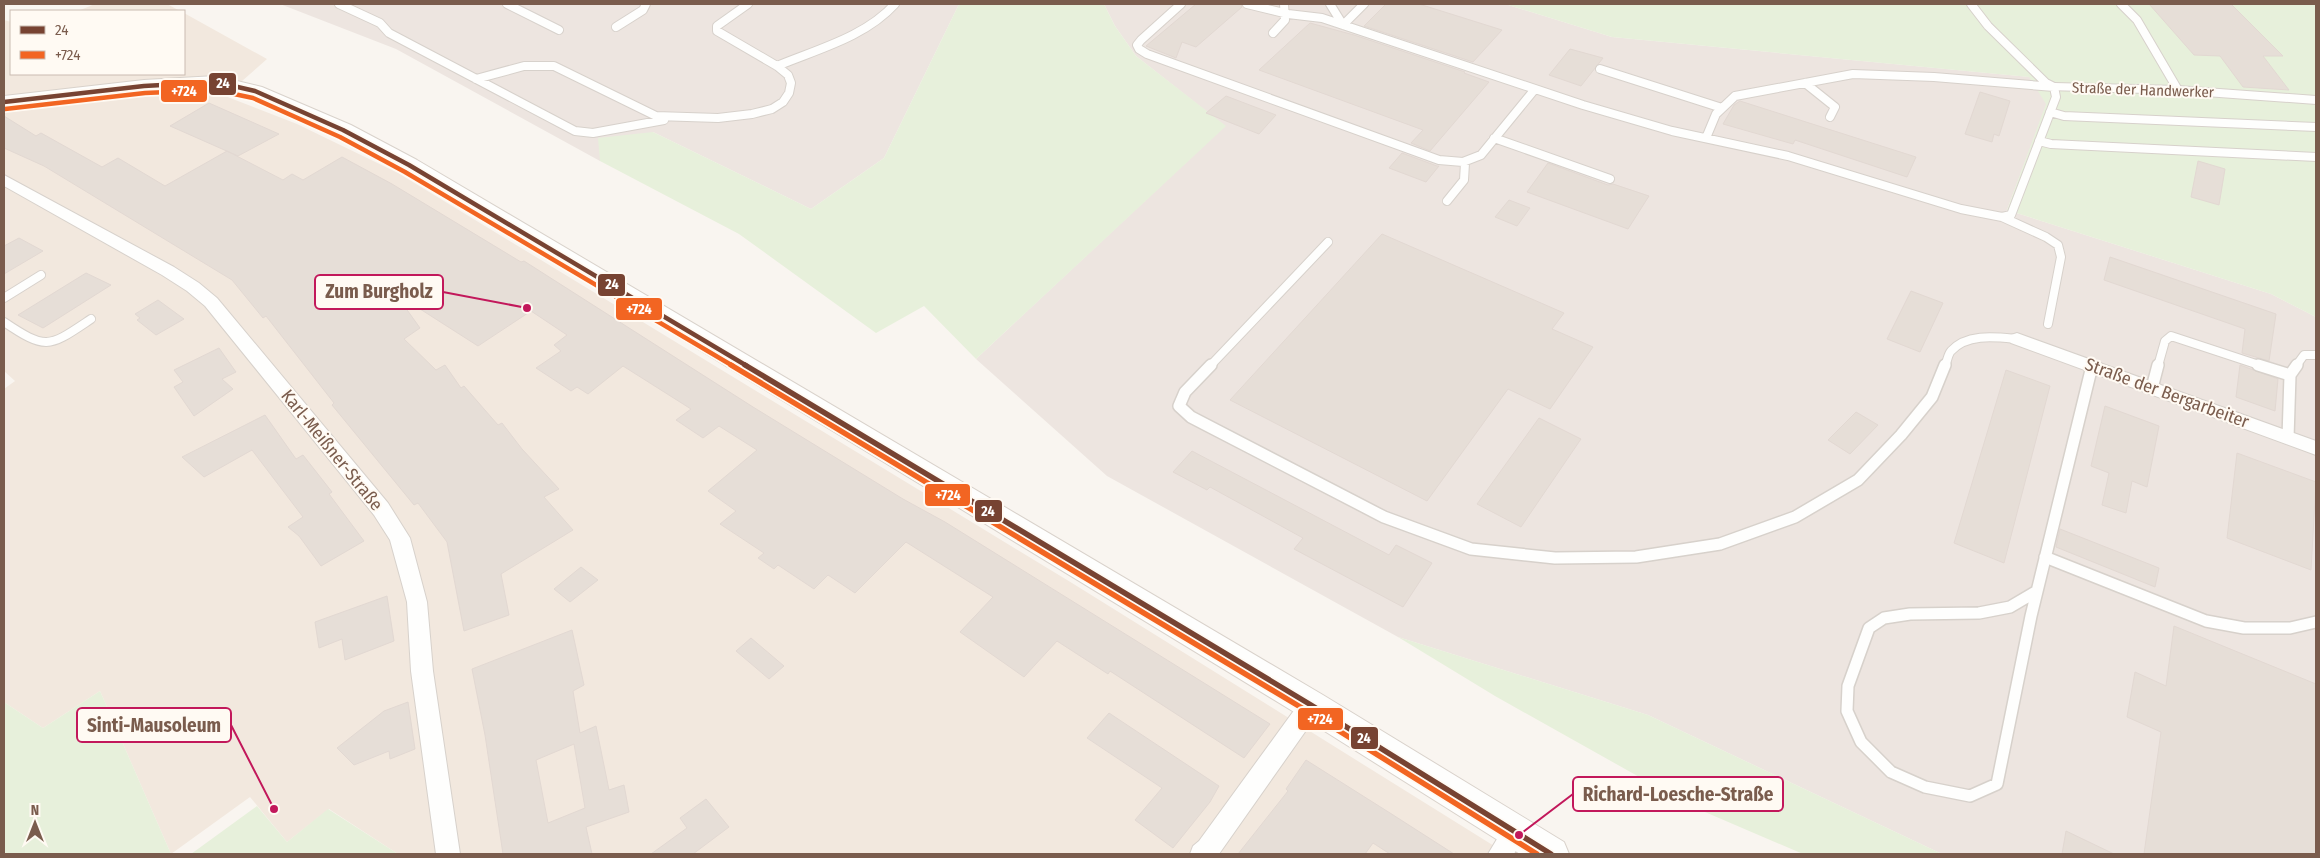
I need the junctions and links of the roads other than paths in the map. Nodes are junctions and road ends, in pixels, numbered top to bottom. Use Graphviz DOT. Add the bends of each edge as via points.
graph roads {
  1 [pos="340,4"];
  2 [pos="507,4"];
  3 [pos="646,4"];
  4 [pos="748,4"];
  5 [pos="895,4"];
  6 [pos="1181,4"];
  7 [pos="1247,4"];
  8 [pos="1284,4"];
  9 [pos="1330,4"];
  10 [pos="1364,4"];
  11 [pos="1971,4"];
  12 [pos="2121,4"];
  13 [pos="1288,14"];
  14 [pos="1343,25"];
  15 [pos="616,27"];
  16 [pos="559,30"];
  17 [pos="1274,33"];
  18 [pos="777,66"];
  19 [pos="1600,69"];
  20 [pos="476,79"];
  21 [pos="1805,83"];
  22 [pos="2054,88"];
  23 [pos="1535,89"];
  24 [pos="2178,90"];
  25 [pos="2316,100"];
  26 [pos="4,102"];
  27 [pos="1722,108"];
  28 [pos="2050,112"];
  29 [pos="1830,117"];
  30 [pos="672,118"];
  31 [pos="2316,127"];
  32 [pos="1494,138"];
  33 [pos="1706,138"];
  34 [pos="2039,141"];
  35 [pos="2316,157"];
  36 [pos="1465,163"];
  37 [pos="1610,179"];
  38 [pos="4,180"];
  39 [pos="1447,202"];
  40 [pos="2002,217"];
  41 [pos="1328,242"];
  42 [pos="41,276"];
  43 [pos="4,298"];
  44 [pos="91,318"];
  45 [pos="4,322"];
  46 [pos="2048,324"];
  47 [pos="2017,339"];
  48 [pos="2316,355"];
  49 [pos="2092,366"];
  50 [pos="2290,375"];
  51 [pos="2152,388"];
  52 [pos="2288,438"];
  53 [pos="2316,448"];
  54 [pos="2045,557"];
  55 [pos="2037,591"];
  56 [pos="2316,622"];
  57 [pos="1310,706"];
  58 [pos="1514,832"];
  59 [pos="448,854"];
  60 [pos="1202,854"];
  61 [pos="1500,854"];
  62 [pos="1551,854"];
  1 -- 20 [label="lane" via="380,23 390,32"];
  2 -- 16 [label="lane"];
  3 -- 15 [label="lane" via="643,10"];
  4 -- 18 [label="lane" via="723,19 717,31"];
  5 -- 18 [label="lane" via="882,18 858,32"];
  6 -- 36 [label="lane" via="1137,44 1138,48 1432,158"];
  7 -- 13 [label="lane"];
  8 -- 13 [label="lane"];
  9 -- 14 [label="lane"];
  10 -- 14 [label="lane"];
  11 -- 22 [label="lane" via="1988,26"];
  12 -- 24 [label="lane" via="2137,20"];
  13 -- 14 [label="lane" via="1322,18"];
  13 -- 17 [label="lane" via="1286,21"];
  14 -- 23 [label="lane"];
  18 -- 30 [label="lane" via="788,75 791,83 783,102 772,109 718,118"];
  19 -- 27 [label="lane"];
  20 -- 30 [label="lane" via="522,66 554,66 644,112"];
  20 -- 30 [label="lane" via="575,131 602,132"];
  21 -- 22 [label="lane" via="1853,74 1934,77"];
  21 -- 27 [label="lane" via="1735,96"];
  21 -- 29 [label="lane" via="1835,107"];
  22 -- 24 [label="street, Straße der Handwerker"];
  22 -- 28 [label="lane, Straße der Handwerker" via="2056,97"];
  23 -- 32 [label="lane"];
  23 -- 33 [label="lane" via="1654,126"];
  24 -- 25 [label="street, Straße der Handwerker"];
  26 -- 57 [label="main road" via="216,82 255,91 300,110 425,174"];
  27 -- 33 [label="lane" via="1708,127"];
  28 -- 31 [label="lane" via="2064,116"];
  28 -- 34 [label="lane, Straße der Handwerker"];
  32 -- 36 [label="lane" via="1481,155"];
  32 -- 37 [label="lane"];
  33 -- 40 [label="lane" via="1788,156 1961,209"];
  34 -- 35 [label="lane"];
  34 -- 40 [label="lane, Straße der Handwerker" via="2011,215"];
  36 -- 39 [label="lane" via="1464,180"];
  38 -- 59 [label="street, Karl-Meißner-Straße" via="168,271 211,302 381,509 400,538 418,602 422,671"];
  40 -- 46 [label="lane" via="2058,245 2061,257"];
  41 -- 47 [label="lane" via="1185,392 1179,406 1191,418 1384,517 1471,549 1554,558 1636,557 1720,544 1795,517 1858,480 1932,397 1951,351 1971,339 1992,336"];
  42 -- 43 [label="lane"];
  44 -- 45 [label="lane" via="63,337 47,342 36,342"];
  47 -- 49 [label="street, Straße der Bergarbeiter"];
  48 -- 50 [label="lane" via="2304,355"];
  49 -- 51 [label="street, Straße der Bergarbeiter"];
  49 -- 54 [label="lane"];
  50 -- 51 [label="lane" via="2171,336 2165,341"];
  50 -- 52 [label="lane"];
  51 -- 52 [label="street, Straße der Bergarbeiter"];
  52 -- 53 [label="street, Straße der Bergarbeiter"];
  54 -- 55 [label="lane"];
  54 -- 56 [label="lane" via="2206,621 2244,628 2290,628"];
  55 -- 55 [label="lane" via="1997,784 1970,796 1925,787 1891,772 1862,742 1847,711 1848,686 1869,628 1884,618 1910,614 1979,613 2010,607"];
  57 -- 58 [label="main road"];
  57 -- 60 [label="street"];
  58 -- 61 [label="street"];
  58 -- 62 [label="main road"];
}
